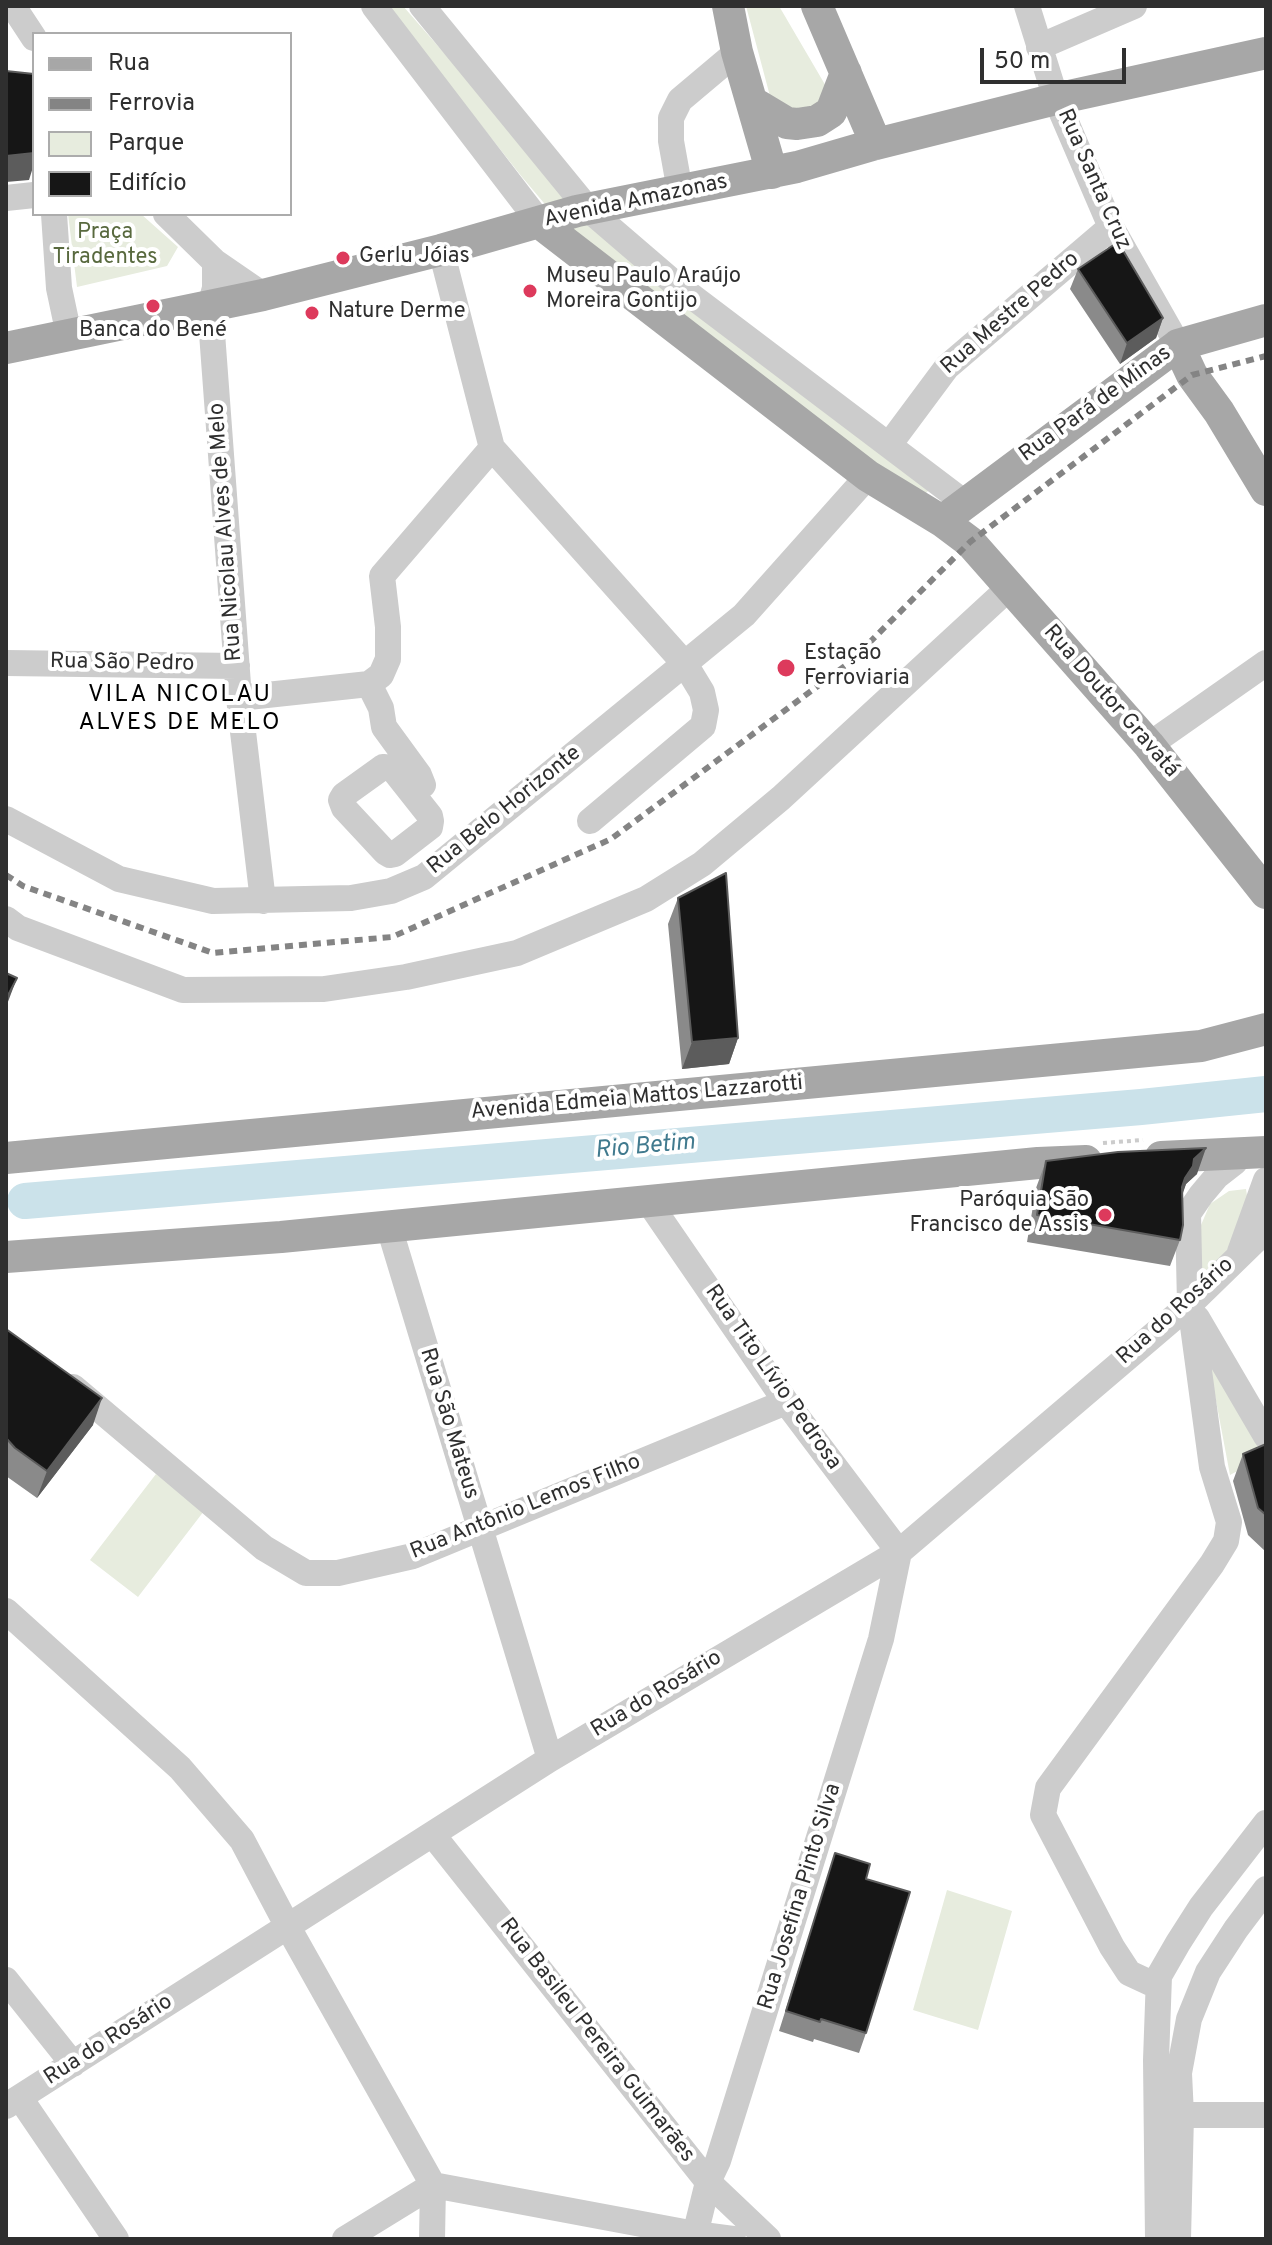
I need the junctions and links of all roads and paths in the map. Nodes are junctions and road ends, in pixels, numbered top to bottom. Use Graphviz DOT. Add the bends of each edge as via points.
graph roads {
  1 [pos="13,6"];
  2 [pos="374,6"];
  3 [pos="422,6"];
  4 [pos="728,6"];
  5 [pos="817,6"];
  6 [pos="1027,6"];
  7 [pos="1134,6"];
  8 [pos="32,35"];
  9 [pos="1039,47"];
  10 [pos="737,52"];
  11 [pos="1266,53"];
  12 [pos="846,73"];
  13 [pos="1056,99"];
  14 [pos="752,102"];
  15 [pos="876,144"];
  16 [pos="772,173"];
  17 [pos="680,191"];
  18 [pos="32,195"];
  19 [pos="6,198"];
  20 [pos="588,209"];
  21 [pos="54,216"];
  22 [pos="168,216"];
  23 [pos="540,223"];
  24 [pos="1111,227"];
  25 [pos="441,250"];
  26 [pos="215,262"];
  27 [pos="263,295"];
  28 [pos="210,306"];
  29 [pos="1266,320"];
  30 [pos="72,334"];
  31 [pos="1178,345"];
  32 [pos="6,348"];
  33 [pos="889,445"];
  34 [pos="492,448"];
  35 [pos="868,476"];
  36 [pos="1266,490"];
  37 [pos="954,512"];
  38 [pos="1010,587"];
  39 [pos="6,663"];
  40 [pos="1266,663"];
  41 [pos="685,664"];
  42 [pos="237,666"];
  43 [pos="369,684"];
  44 [pos="239,698"];
  45 [pos="1149,745"];
  46 [pos="414,795"];
  47 [pos="6,819"];
  48 [pos="590,821"];
  49 [pos="1266,893"];
  50 [pos="263,901"];
  51 [pos="6,919"];
  52 [pos="1266,1029"];
  53 [pos="1266,1152"];
  54 [pos="6,1158"];
  55 [pos="1228,1158"];
  56 [pos="1266,1180"];
  57 [pos="648,1201"];
  58 [pos="389,1227"];
  59 [pos="1266,1230"];
  60 [pos="1238,1256"];
  61 [pos="6,1257"];
  62 [pos="1190,1304"];
  63 [pos="53,1370"];
  64 [pos="786,1402"];
  65 [pos="1266,1436"];
  66 [pos="480,1527"];
  67 [pos="899,1552"];
  68 [pos="6,1611"];
  69 [pos="550,1759"];
  70 [pos="1266,1823"];
  71 [pos="433,1835"];
  72 [pos="1266,1889"];
  73 [pos="288,1927"];
  74 [pos="6,1980"];
  75 [pos="1157,1986"];
  76 [pos="73,2064"];
  77 [pos="13,2102"];
  78 [pos="1181,2115"];
  79 [pos="1266,2115"];
  80 [pos="708,2182"];
  81 [pos="433,2185"];
  82 [pos="694,2237"];
  83 [pos="116,2239"];
  84 [pos="345,2239"];
  85 [pos="432,2239"];
  86 [pos="733,2239"];
  87 [pos="768,2239"];
  88 [pos="1158,2239"];
  89 [pos="1178,2239"];
  1 -- 8 [label="street"];
  2 -- 23 [label="street"];
  3 -- 20 [label="street"];
  4 -- 10 [label="main road"];
  5 -- 12 [label="main road"];
  6 -- 9 [label="street, Rua Santa Cruz"];
  7 -- 9 [label="street"];
  9 -- 13 [label="street, Rua Santa Cruz"];
  10 -- 14 [label="main road"];
  10 -- 17 [label="street" via="680,100 671,118"];
  11 -- 13 [label="main road, Avenida Amazonas"];
  12 -- 14 [label="main road" via="831,112 817,121 787,123"];
  12 -- 15 [label="main road"];
  13 -- 15 [label="main road, Avenida Amazonas"];
  13 -- 24 [label="street, Rua Santa Cruz"];
  14 -- 16 [label="main road"];
  15 -- 16 [label="main road, Avenida Amazonas"];
  16 -- 17 [label="main road, Avenida Amazonas"];
  17 -- 20 [label="main road, Avenida Amazonas"];
  18 -- 19 [label="street"];
  20 -- 23 [label="main road, Avenida Amazonas"];
  20 -- 33 [label="street" via="673,282"];
  21 -- 30 [label="street" via="59,288"];
  22 -- 26 [label="street"];
  23 -- 25 [label="main road, Avenida Amazonas"];
  23 -- 35 [label="main road, Rua Doutor Gravatá"];
  24 -- 31 [label="street, Rua Santa Cruz"];
  24 -- 33 [label="street, Rua Mestre Pedro" via="947,367"];
  25 -- 27 [label="main road, Avenida Amazonas"];
  25 -- 34 [label="street"];
  26 -- 27 [label="street"];
  26 -- 28 [label="street, Rua Nicolau Alves de Melo"];
  27 -- 28 [label="main road, Avenida Amazonas"];
  28 -- 30 [label="main road, Avenida Amazonas"];
  28 -- 42 [label="street, Rua Nicolau Alves de Melo"];
  29 -- 31 [label="main road, Rua Pará de Minas"];
  30 -- 32 [label="main road, Avenida Amazonas"];
  31 -- 36 [label="main road"];
  31 -- 37 [label="main road, Rua Pará de Minas"];
  33 -- 37 [label="street"];
  34 -- 41 [label="street"];
  34 -- 43 [label="street" via="382,576 388,659 381,675"];
  35 -- 37 [label="main road, Rua Doutor Gravatá"];
  35 -- 41 [label="street, Rua Belo Horizonte" via="744,615"];
  37 -- 38 [label="main road, Rua Doutor Gravatá" via="970,542"];
  38 -- 45 [label="main road, Rua Doutor Gravatá"];
  38 -- 51 [label="street" via="702,864 646,899 517,953 324,989 183,990"];
  39 -- 42 [label="street, Rua São Pedro"];
  40 -- 45 [label="street"];
  41 -- 48 [label="street" via="702,692 703,726"];
  41 -- 50 [label="street, Rua Belo Horizonte" via="424,877 391,891 351,898"];
  42 -- 44 [label="street, Rua Nicolau Alves de Melo"];
  43 -- 44 [label="street"];
  43 -- 46 [label="street" via="384,727 423,781"];
  44 -- 50 [label="street, Rua Nicolau Alves de Melo"];
  45 -- 49 [label="main road, Rua Doutor Gravatá"];
  47 -- 50 [label="street, Rua Belo Horizonte" via="119,879 213,901"];
  52 -- 54 [label="main road, Avenida Edmeia Mattos Lazzarotti" via="1201,1046"];
  53 -- 55 [label="main road"];
  55 -- 56 [label="street"];
  55 -- 57 [label="main road" via="1038,1163"];
  55 -- 62 [label="street" via="1188,1214"];
  56 -- 60 [label="street"];
  57 -- 58 [label="main road"];
  57 -- 64 [label="street, Rua Tito Lívio Pedrosa"];
  58 -- 61 [label="main road"];
  58 -- 66 [label="street, Rua São Mateus"];
  59 -- 60 [label="street, Rua do Rosário"];
  60 -- 62 [label="street, Rua do Rosário"];
  62 -- 65 [label="street"];
  62 -- 67 [label="street, Rua do Rosário"];
  62 -- 75 [label="street" via="1212,1467 1229,1522 1226,1541 1048,1788 1043,1815 1129,1973"];
  63 -- 66 [label="street, Rua Antônio Lemos Filho" via="264,1548 306,1573 338,1573 413,1556"];
  64 -- 66 [label="street, Rua Antônio Lemos Filho"];
  64 -- 67 [label="street, Rua Tito Lívio Pedrosa"];
  66 -- 69 [label="street, Rua São Mateus"];
  67 -- 69 [label="street, Rua do Rosário"];
  67 -- 80 [label="street, Rua Josefina Pinto Silva" via="881,1639"];
  68 -- 73 [label="street" via="180,1768 242,1840"];
  69 -- 71 [label="street, Rua do Rosário"];
  70 -- 75 [label="street" via="1201,1907"];
  71 -- 73 [label="street, Rua do Rosário"];
  71 -- 80 [label="street, Rua Basileu Pereira Guimarães"];
  72 -- 78 [label="street" via="1208,1972 1189,2019 1179,2073"];
  73 -- 76 [label="street, Rua do Rosário"];
  73 -- 81 [label="street"];
  74 -- 76 [label="street"];
  75 -- 88 [label="street"];
  76 -- 77 [label="street, Rua do Rosário"];
  77 -- 83 [label="street"];
  78 -- 79 [label="street"];
  78 -- 89 [label="street"];
  80 -- 82 [label="street, Rua Josefina Pinto Silva"];
  80 -- 87 [label="street, Rua Basileu Pereira Guimarães"];
  81 -- 82 [label="street"];
  81 -- 84 [label="street"];
  81 -- 85 [label="street"];
  82 -- 86 [label="street"];
}
